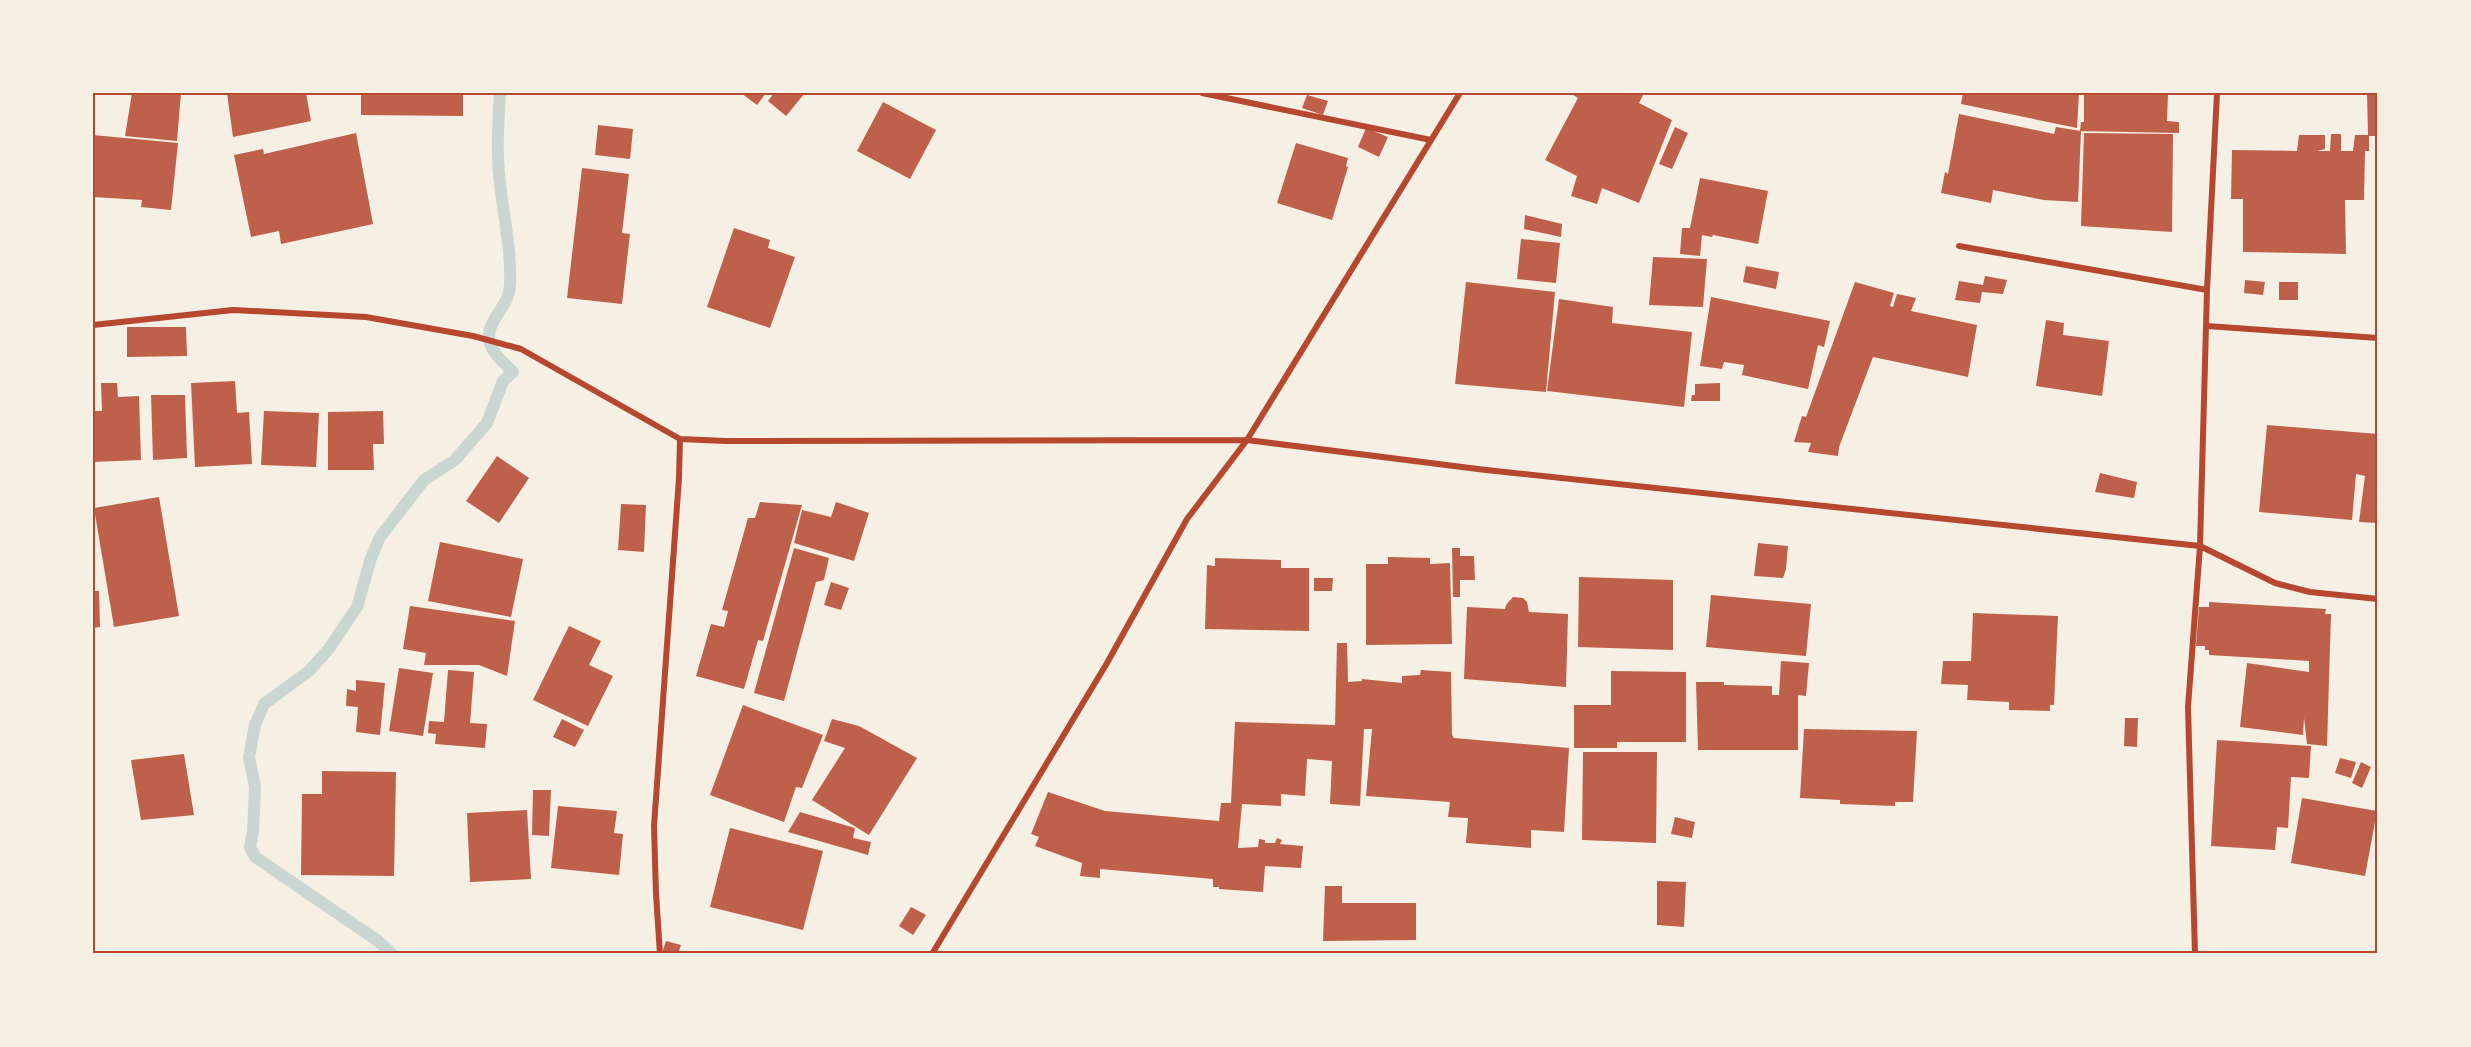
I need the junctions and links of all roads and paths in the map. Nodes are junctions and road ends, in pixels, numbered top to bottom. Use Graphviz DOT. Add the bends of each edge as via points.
graph roads {
  1 [pos="1202,93"];
  2 [pos="1460,93"];
  3 [pos="2217,93"];
  4 [pos="1431,140"];
  5 [pos="1959,246"];
  6 [pos="2206,290"];
  7 [pos="93,325"];
  8 [pos="2206,326"];
  9 [pos="2378,338"];
  10 [pos="680,439"];
  11 [pos="1247,440"];
  12 [pos="2200,546"];
  13 [pos="2378,599"];
  14 [pos="660,954"];
  15 [pos="932,954"];
  16 [pos="2194,954"];
  1 -- 4 [label="street"];
  2 -- 4 [label="street"];
  3 -- 6 [label="street"];
  4 -- 11 [label="street"];
  5 -- 6 [label="street"];
  6 -- 8 [label="street"];
  7 -- 10 [label="street" via="233,310 366,317 473,336 521,349"];
  8 -- 9 [label="street"];
  8 -- 12 [label="street"];
  10 -- 11 [label="street"];
  10 -- 14 [label="street" via="654,826"];
  11 -- 12 [label="street" via="1498,472"];
  11 -- 15 [label="street" via="1187,519 1107,663"];
  12 -- 13 [label="street" via="2275,583 2310,592"];
  12 -- 16 [label="street" via="2188,707"];
}
